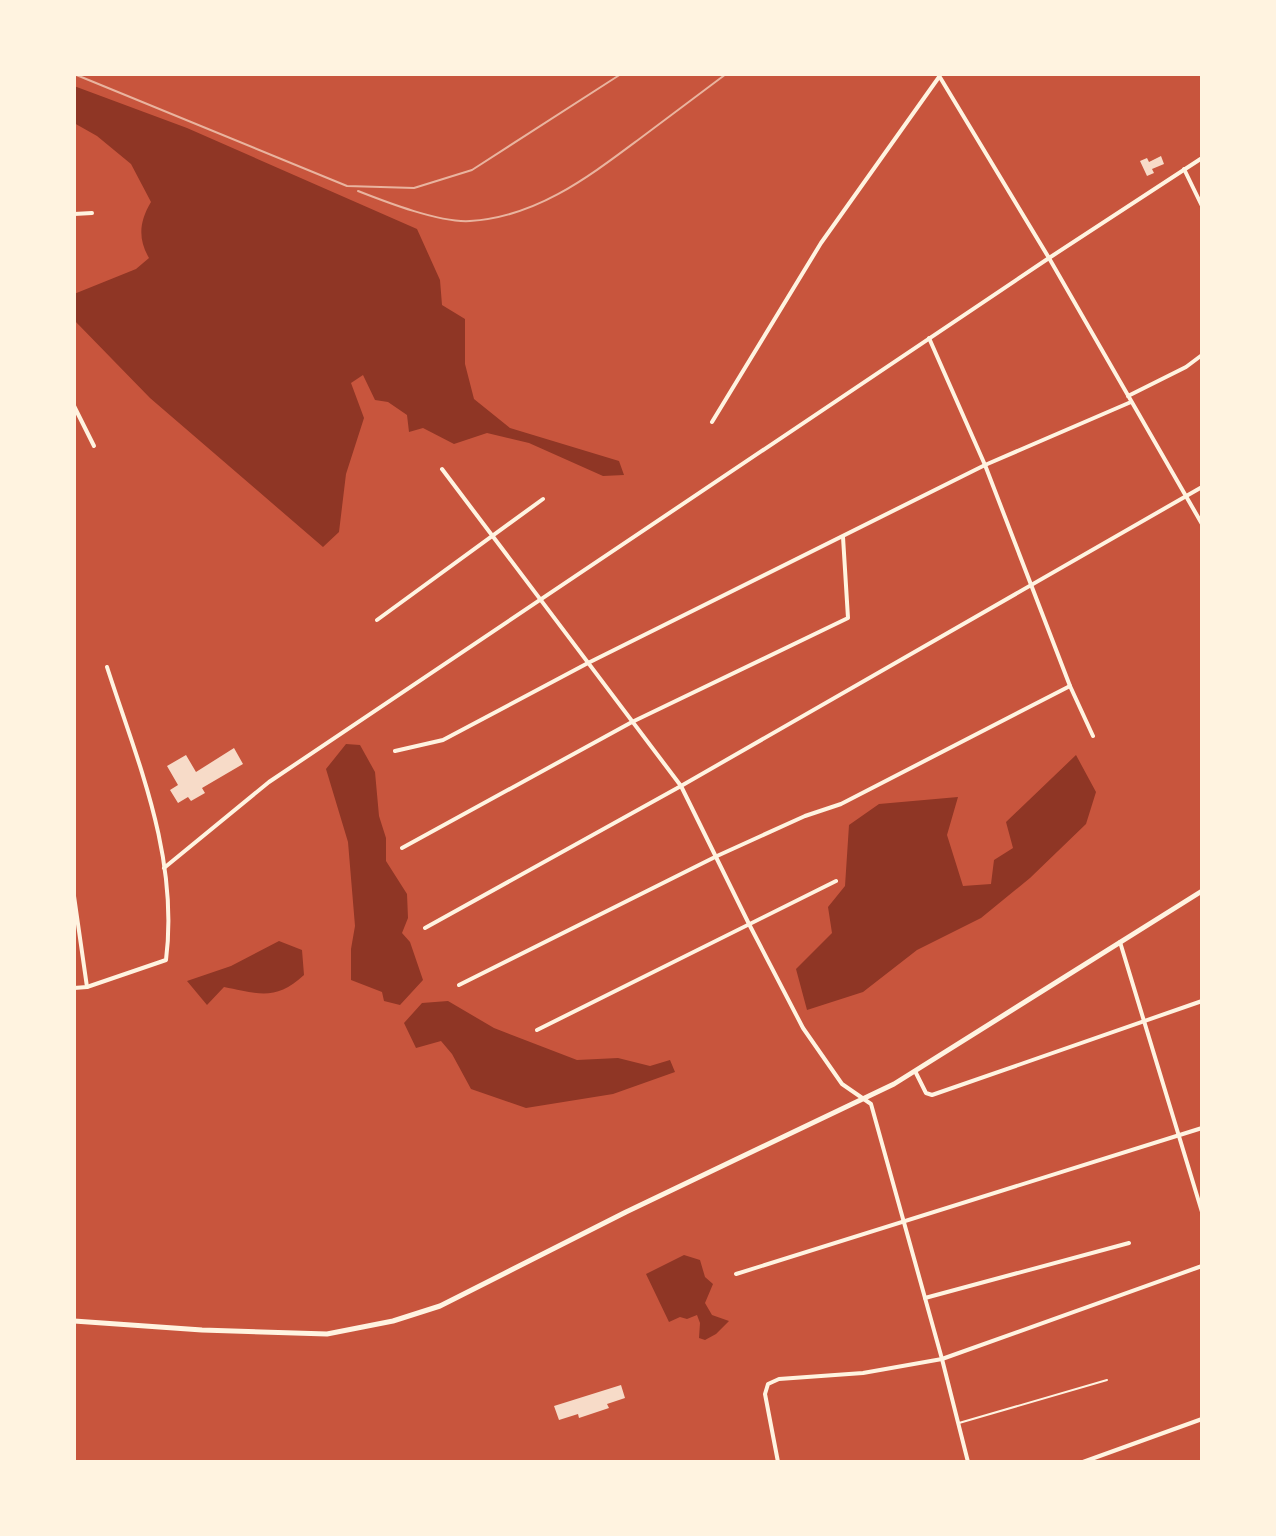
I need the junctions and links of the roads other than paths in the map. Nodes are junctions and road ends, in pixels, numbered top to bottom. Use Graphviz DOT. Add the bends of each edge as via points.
graph roads {
  1 [pos="939,75"];
  2 [pos="1202,158"];
  3 [pos="1184,169"];
  4 [pos="1202,206"];
  5 [pos="92,213"];
  6 [pos="74,214"];
  7 [pos="1049,258"];
  8 [pos="929,338"];
  9 [pos="1202,355"];
  10 [pos="1130,399"];
  11 [pos="74,406"];
  12 [pos="712,422"];
  13 [pos="94,446"];
  14 [pos="985,465"];
  15 [pos="442,469"];
  16 [pos="1202,487"];
  17 [pos="1186,497"];
  18 [pos="543,499"];
  19 [pos="1202,524"];
  20 [pos="494,537"];
  21 [pos="843,537"];
  22 [pos="1032,585"];
  23 [pos="541,599"];
  24 [pos="377,620"];
  25 [pos="588,663"];
  26 [pos="107,667"];
  27 [pos="1070,686"];
  28 [pos="632,722"];
  29 [pos="1093,736"];
  30 [pos="395,751"];
  31 [pos="681,786"];
  32 [pos="402,848"];
  33 [pos="717,856"];
  34 [pos="164,868"];
  35 [pos="836,881"];
  36 [pos="1202,891"];
  37 [pos="74,896"];
  38 [pos="749,924"];
  39 [pos="425,928"];
  40 [pos="1120,942"];
  41 [pos="459,985"];
  42 [pos="87,987"];
  43 [pos="74,988"];
  44 [pos="1202,1001"];
  45 [pos="1145,1020"];
  46 [pos="537,1030"];
  47 [pos="915,1071"];
  48 [pos="866,1099"];
  49 [pos="1202,1128"];
  50 [pos="1179,1136"];
  51 [pos="1202,1212"];
  52 [pos="905,1220"];
  53 [pos="1129,1243"];
  54 [pos="1202,1266"];
  55 [pos="736,1274"];
  56 [pos="925,1298"];
  57 [pos="74,1321"];
  58 [pos="942,1359"];
  59 [pos="1107,1380"];
  60 [pos="1202,1419"];
  61 [pos="958,1423"];
  62 [pos="778,1462"];
  63 [pos="968,1462"];
  64 [pos="1083,1462"];
  1 -- 7 [label="street"];
  1 -- 12 [label="street" via="821,243"];
  2 -- 3 [label="street"];
  3 -- 4 [label="street"];
  3 -- 7 [label="street"];
  5 -- 6 [label="street"];
  7 -- 8 [label="street"];
  7 -- 10 [label="street"];
  8 -- 14 [label="street"];
  8 -- 23 [label="street"];
  9 -- 10 [label="street"];
  10 -- 14 [label="street"];
  10 -- 17 [label="street"];
  11 -- 13 [label="street"];
  14 -- 21 [label="street"];
  14 -- 22 [label="street"];
  15 -- 20 [label="street"];
  16 -- 17 [label="street"];
  17 -- 19 [label="street"];
  17 -- 22 [label="street"];
  18 -- 20 [label="street"];
  20 -- 23 [label="street"];
  20 -- 24 [label="street"];
  21 -- 25 [label="street"];
  21 -- 28 [label="street" via="848,618"];
  22 -- 27 [label="street"];
  22 -- 31 [label="street"];
  23 -- 25 [label="street"];
  23 -- 34 [label="street" via="269,782"];
  25 -- 28 [label="street"];
  25 -- 30 [label="street" via="443,740"];
  26 -- 34 [label="street" via="157,820"];
  27 -- 29 [label="street"];
  27 -- 33 [label="street" via="841,804"];
  28 -- 31 [label="street"];
  28 -- 32 [label="street"];
  31 -- 33 [label="street"];
  31 -- 39 [label="street"];
  33 -- 38 [label="street"];
  33 -- 41 [label="street"];
  34 -- 42 [label="street" via="170,927 166,960"];
  35 -- 38 [label="street"];
  36 -- 40 [label="street"];
  37 -- 42 [label="street"];
  38 -- 46 [label="street"];
  38 -- 48 [label="street" via="803,1028 842,1084"];
  40 -- 45 [label="street"];
  40 -- 47 [label="street"];
  42 -- 43 [label="street"];
  44 -- 45 [label="street"];
  45 -- 47 [label="street" via="932,1095"];
  45 -- 50 [label="street"];
  47 -- 48 [label="street"];
  48 -- 52 [label="street" via="876,1113"];
  48 -- 57 [label="street" via="440,1306 393,1321 327,1334"];
  49 -- 50 [label="street"];
  50 -- 51 [label="street"];
  50 -- 52 [label="street"];
  52 -- 55 [label="street"];
  52 -- 56 [label="street"];
  53 -- 56 [label="street"];
  54 -- 58 [label="street"];
  56 -- 58 [label="street"];
  58 -- 61 [label="street"];
  58 -- 62 [label="street" via="768,1384 765,1394"];
  59 -- 61 [label="lane"];
  60 -- 64 [label="street"];
  61 -- 63 [label="street"];
}
